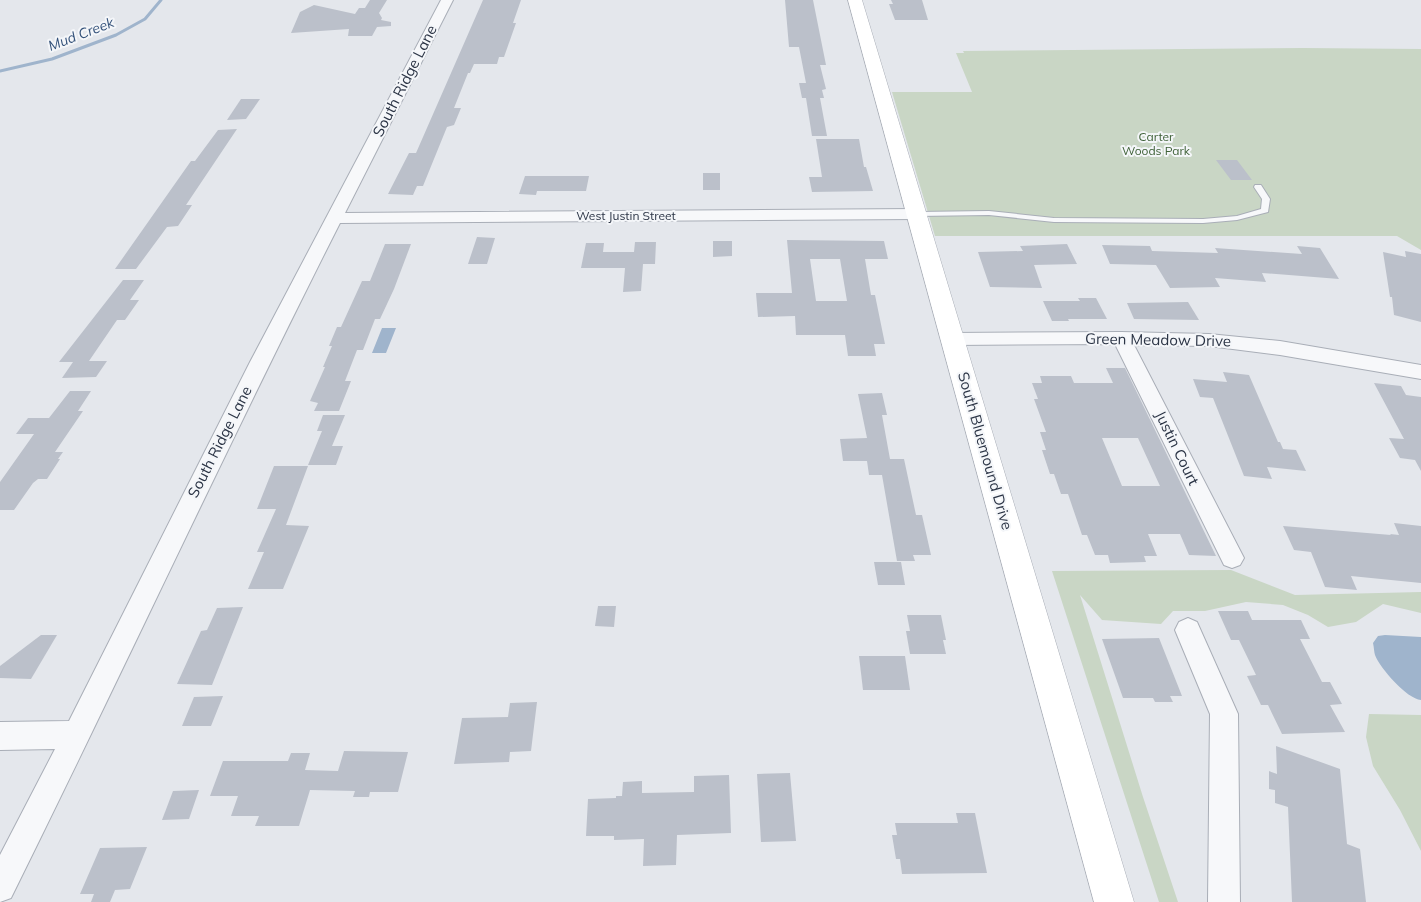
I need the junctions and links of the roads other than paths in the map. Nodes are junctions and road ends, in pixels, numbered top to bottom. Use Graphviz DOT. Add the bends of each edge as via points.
graph roads {
  1 [pos="447,0"];
  2 [pos="855,0"];
  3 [pos="1258,187"];
  4 [pos="917,214"];
  5 [pos="336,218"];
  6 [pos="1121,338"];
  7 [pos="952,339"];
  8 [pos="1421,372"];
  9 [pos="1232,558"];
  10 [pos="1188,630"];
  11 [pos="77,735"];
  12 [pos="0,736"];
  13 [pos="0,886"];
  14 [pos="1114,902"];
  15 [pos="1224,902"];
  1 -- 5 [label="street, South Ridge Lane"];
  2 -- 4 [label="main road, South Bluemound Drive"];
  3 -- 4 [label="lane" via="1266,199 1265,210 1237,218 1212,220 1054,220 989,213"];
  4 -- 5 [label="street, West Justin Street"];
  4 -- 7 [label="main road, South Bluemound Drive"];
  5 -- 11 [label="street, South Ridge Lane" via="227,427"];
  6 -- 7 [label="street, Green Meadow Drive"];
  6 -- 8 [label="street, Green Meadow Drive" via="1236,342"];
  6 -- 9 [label="street, Justin Court"];
  7 -- 14 [label="main road, South Bluemound Drive"];
  10 -- 15 [label="street" via="1224,714"];
  11 -- 12 [label="street"];
  11 -- 13 [label="street, South Ridge Lane"];
}
